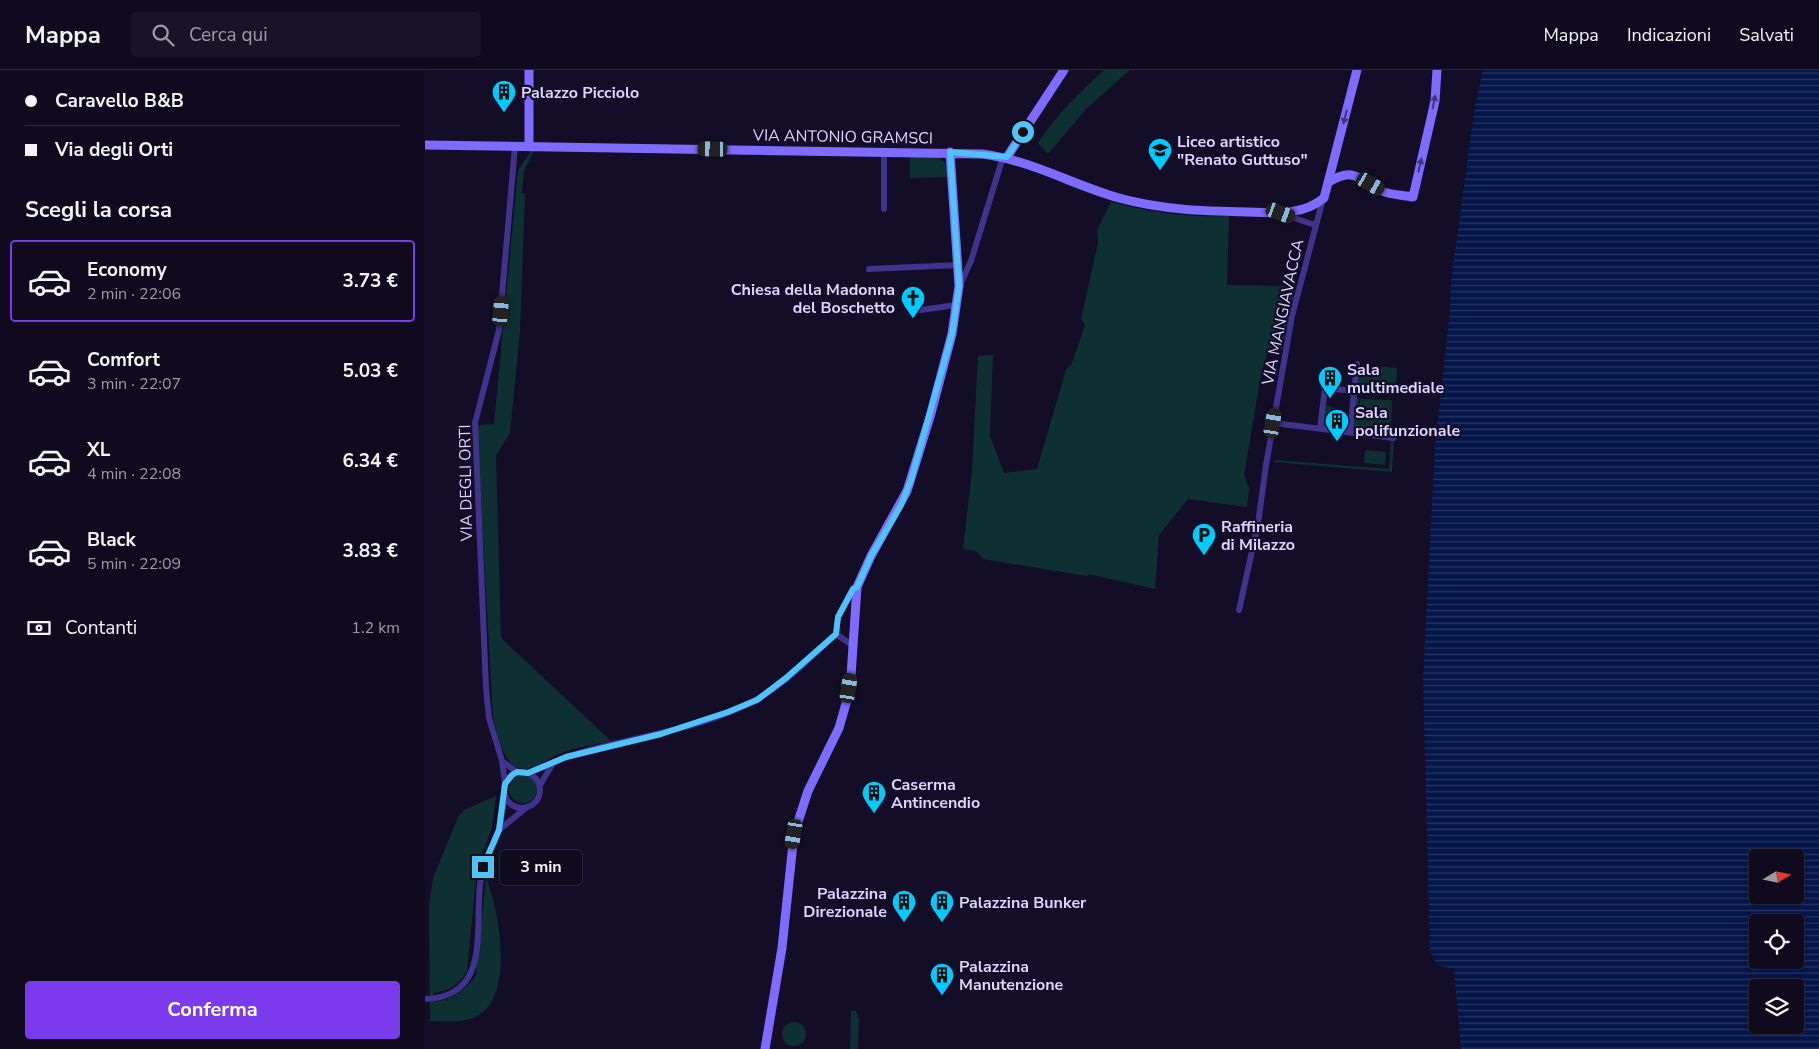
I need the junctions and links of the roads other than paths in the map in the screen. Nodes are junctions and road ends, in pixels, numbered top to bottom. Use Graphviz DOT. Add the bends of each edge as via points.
graph roads {
  1 [pos="529,70"];
  2 [pos="1064,70"];
  3 [pos="1357,70"];
  4 [pos="1437,70"];
  5 [pos="425,145"];
  6 [pos="515,146"];
  7 [pos="529,146"];
  8 [pos="883,151"];
  9 [pos="950,152"];
  10 [pos="1003,160"];
  11 [pos="1329,182"];
  12 [pos="1323,198"];
  13 [pos="884,209"];
  14 [pos="1281,213"];
  15 [pos="1315,225"];
  16 [pos="959,265"];
  17 [pos="869,268"];
  18 [pos="959,286"];
  19 [pos="956,305"];
  20 [pos="921,310"];
  21 [pos="1357,364"];
  22 [pos="1354,391"];
  23 [pos="1273,423"];
  24 [pos="1320,428"];
  25 [pos="1349,432"];
  26 [pos="1394,438"];
  27 [pos="857,587"];
  28 [pos="1239,610"];
  29 [pos="836,634"];
  30 [pos="852,645"];
  31 [pos="502,761"];
  32 [pos="552,765"];
  33 [pos="517,772"];
  34 [pos="528,773"];
  35 [pos="505,784"];
  36 [pos="540,785"];
  37 [pos="505,795"];
  38 [pos="527,807"];
  39 [pos="499,830"];
  40 [pos="788,896"];
  41 [pos="427,999"];
  42 [pos="765,1049"];
  43 [pos="771,1049"];
  1 -- 7 [label="main road"];
  2 -- 10 [label="main road"];
  3 -- 11 [label="main road, one-way"];
  11 -- 4 [label="main road, one-way" via="1342,174 1350,174 1384,192 1413,197 1435,101"];
  5 -- 6 [label="main road, VIA ANTONIO GRAMSCI"];
  6 -- 7 [label="main road, VIA ANTONIO GRAMSCI"];
  6 -- 31 [label="street, VIA DEGLI ORTI" via="499,330 475,423 485,688 489,718"];
  7 -- 8 [label="main road, VIA ANTONIO GRAMSCI"];
  8 -- 9 [label="main road, VIA ANTONIO GRAMSCI"];
  8 -- 13 [label="street"];
  9 -- 10 [label="main road, VIA ANTONIO GRAMSCI"];
  9 -- 16 [label="main road"];
  10 -- 14 [label="main road, VIA ANTONIO GRAMSCI" via="1117,198 1182,211"];
  10 -- 18 [label="street" via="971,260"];
  11 -- 12 [label="main road"];
  12 -- 14 [label="main road, VIA ANTONIO GRAMSCI" via="1312,207"];
  12 -- 15 [label="street, VIA MANGIAVACCA"];
  14 -- 15 [label="street, VIA ANTONIO GRAMSCI"];
  15 -- 23 [label="street, VIA MANGIAVACCA" via="1292,316"];
  16 -- 17 [label="street"];
  16 -- 18 [label="main road"];
  18 -- 19 [label="main road"];
  19 -- 20 [label="street"];
  19 -- 27 [label="main road" via="944,363 911,480"];
  21 -- 22 [label="street"];
  22 -- 24 [label="street" via="1325,388"];
  22 -- 25 [label="street"];
  23 -- 24 [label="street"];
  23 -- 28 [label="street, VIA MANGIAVACCA" via="1259,524"];
  24 -- 25 [label="street"];
  25 -- 26 [label="street"];
  27 -- 29 [label="street" via="838,617"];
  27 -- 30 [label="main road"];
  29 -- 30 [label="street"];
  29 -- 32 [label="street" via="757,700 661,734 566,757"];
  30 -- 40 [label="main road" via="851,676 843,716 808,791 794,834"];
  31 -- 33 [label="street"];
  31 -- 35 [label="street, VIA DEGLI ORTI"];
  32 -- 34 [label="street"];
  32 -- 36 [label="street"];
  33 -- 34 [label="street"];
  33 -- 35 [label="street"];
  34 -- 36 [label="street"];
  35 -- 37 [label="street"];
  36 -- 38 [label="street" via="539,796"];
  37 -- 38 [label="street" via="511,804"];
  37 -- 39 [label="street"];
  38 -- 39 [label="street"];
  39 -- 41 [label="street" via="481,873 472,973 465,984 450,994"];
  40 -- 42 [label="main road" via="783,948"];
  40 -- 43 [label="main road" via="787,951"];
}
